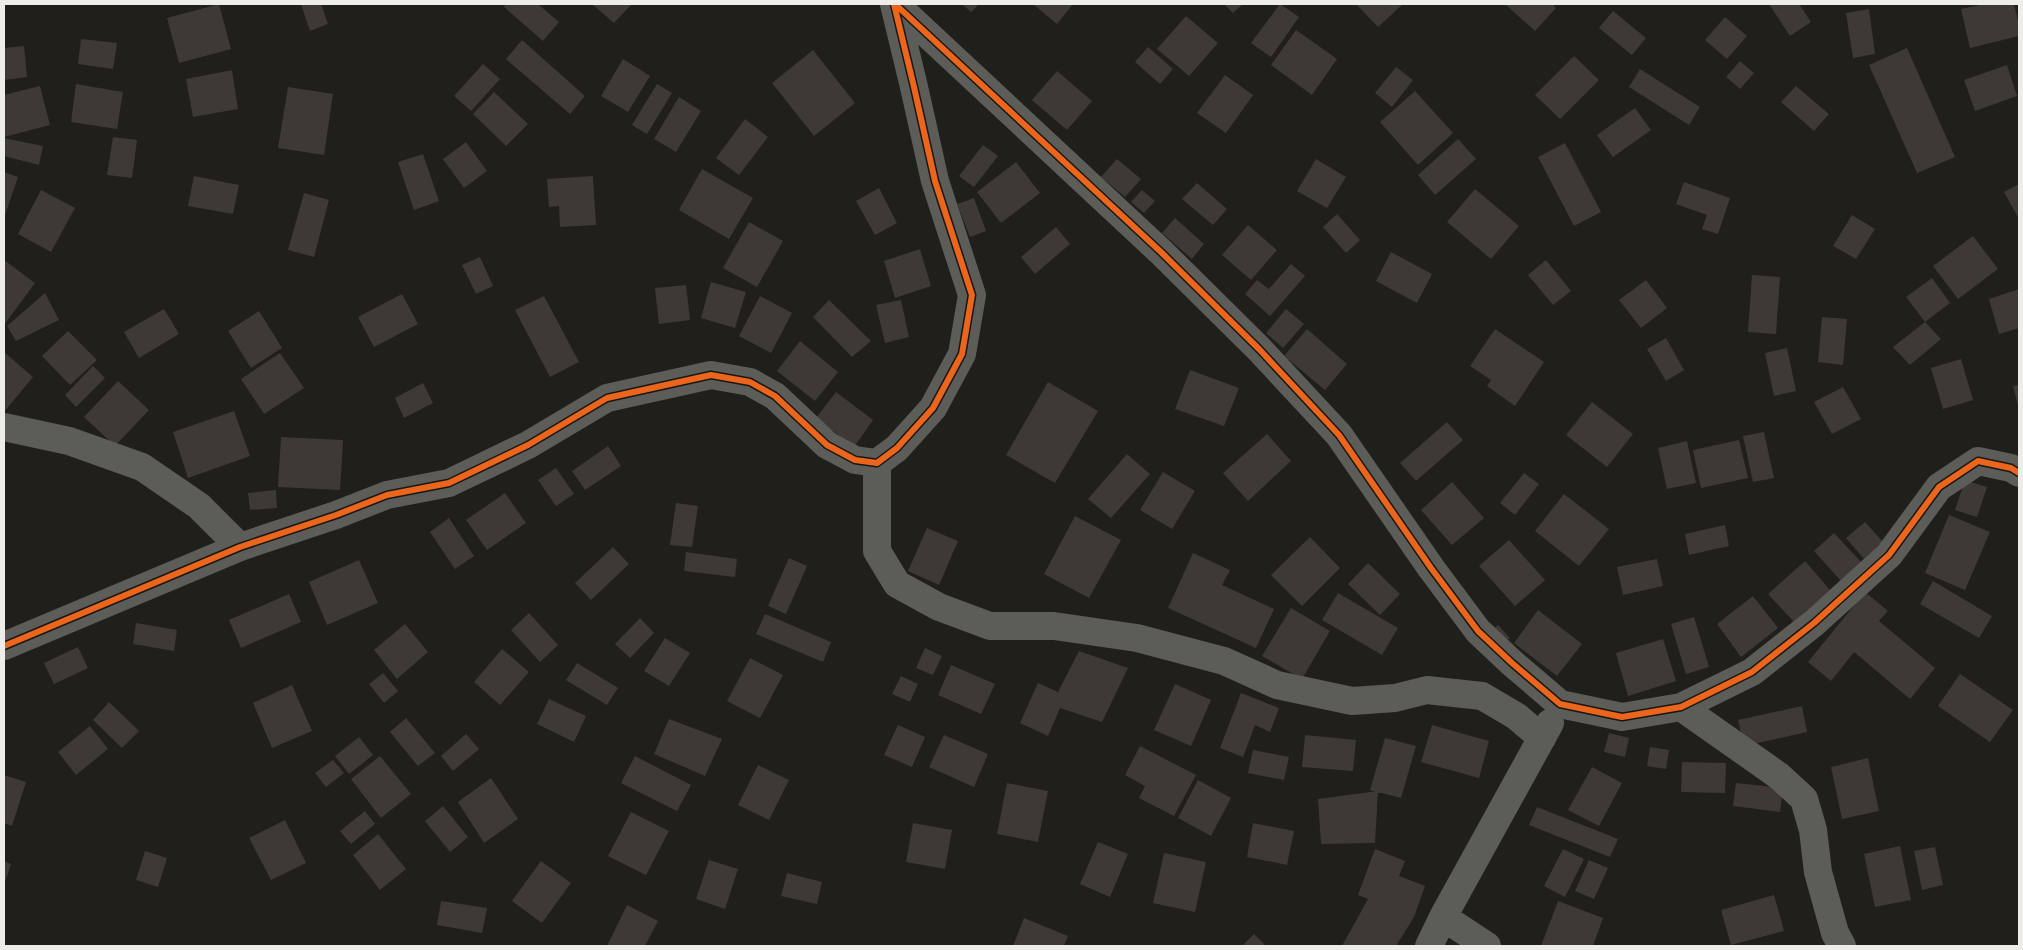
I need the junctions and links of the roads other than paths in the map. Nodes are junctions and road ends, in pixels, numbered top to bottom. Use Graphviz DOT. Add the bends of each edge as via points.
graph roads {
  1 [pos="894,4"];
  2 [pos="4,427"];
  3 [pos="877,463"];
  4 [pos="2019,473"];
  5 [pos="240,547"];
  6 [pos="4,646"];
  7 [pos="1560,704"];
  8 [pos="1681,707"];
  9 [pos="1542,738"];
  10 [pos="1443,917"];
  11 [pos="1429,946"];
  12 [pos="1487,946"];
  13 [pos="1842,946"];
  1 -- 3 [label="street" via="935,182 972,295 962,354 934,408 898,448"];
  1 -- 7 [label="street" via="1162,253 1259,349 1339,435 1478,631"];
  2 -- 5 [label="street" via="70,441 142,467 199,506"];
  3 -- 5 [label="street" via="854,460 827,445 775,396 750,382 711,375 607,398 528,445 449,483 387,495"];
  3 -- 9 [label="street" via="877,551 897,584 939,607 990,626 1054,626 1137,638 1224,661 1277,686 1352,701 1394,698 1427,690 1482,696 1516,716"];
  4 -- 8 [label="street" via="2011,468 1978,461 1939,487 1888,555 1814,623 1752,672"];
  5 -- 6 [label="street"];
  7 -- 8 [label="street" via="1622,716"];
  7 -- 9 [label="street"];
  8 -- 13 [label="street" via="1779,776 1804,799 1813,830 1818,872 1835,933"];
  9 -- 10 [label="street"];
  10 -- 11 [label="street"];
  10 -- 12 [label="street"];
}
